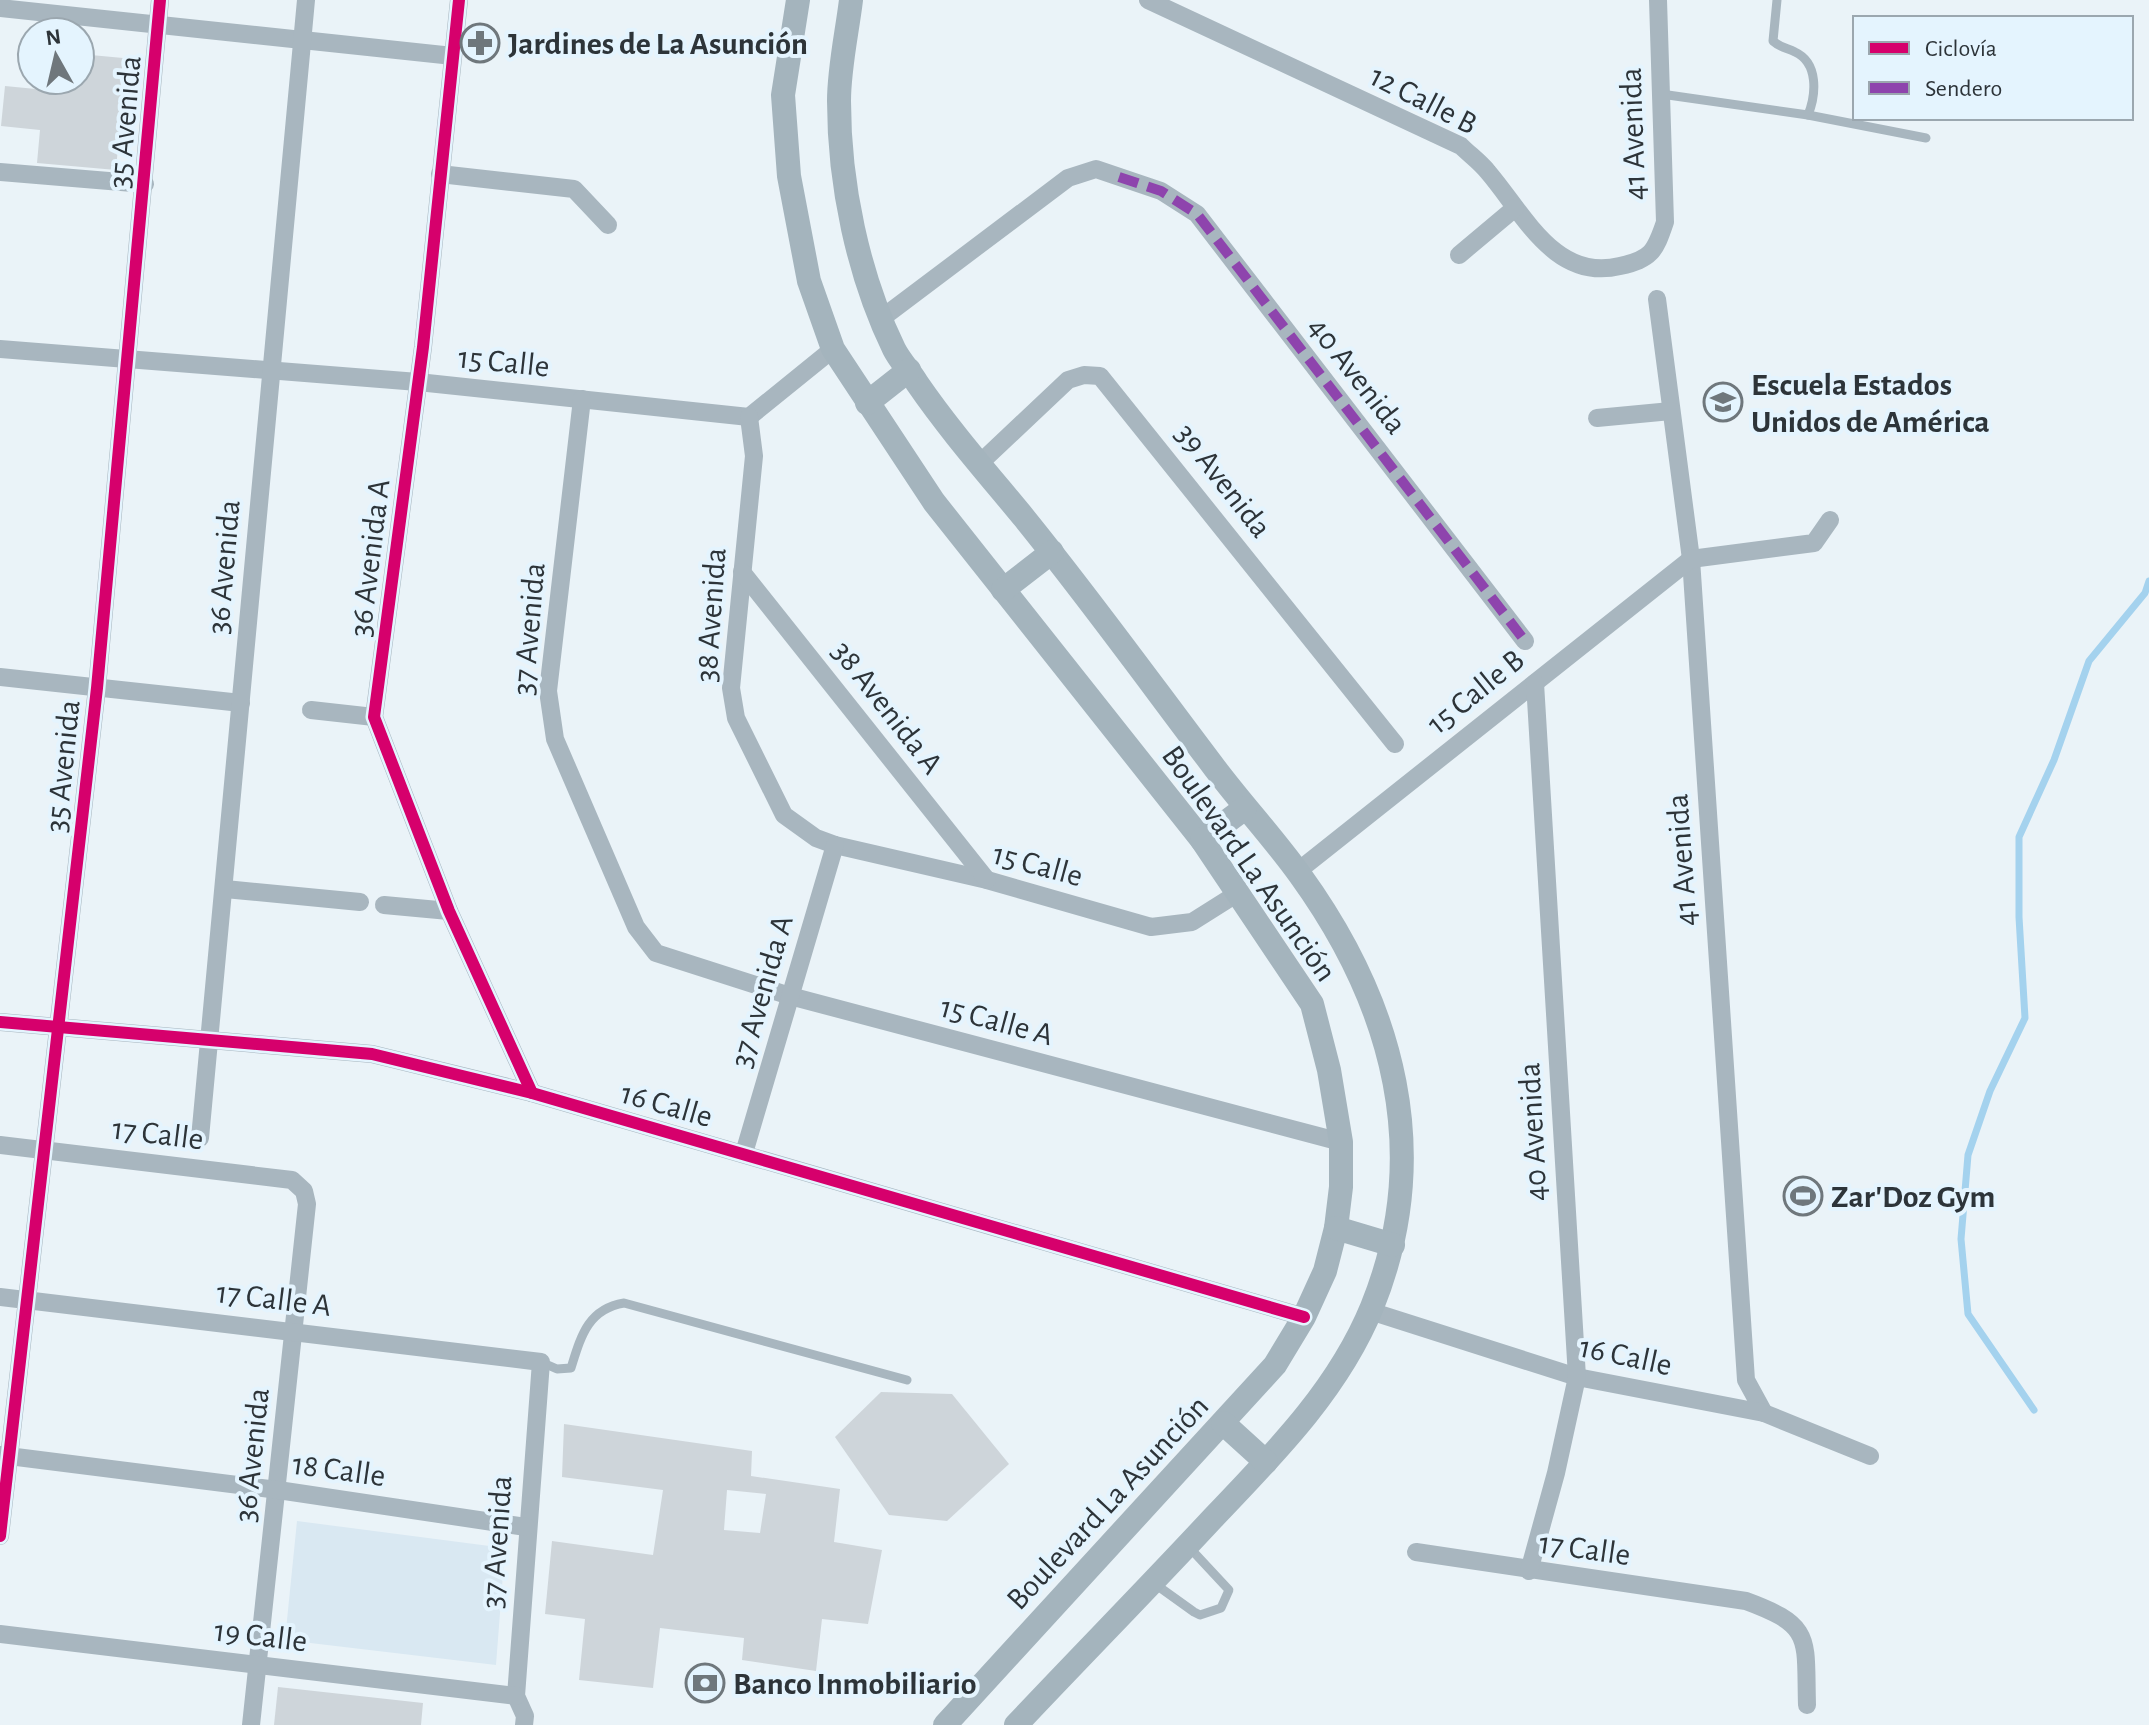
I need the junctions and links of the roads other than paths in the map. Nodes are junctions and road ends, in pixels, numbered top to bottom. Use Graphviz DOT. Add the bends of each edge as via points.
graph roads {
  1 [pos="160,0"];
  2 [pos="306,0"];
  3 [pos="459,0"];
  4 [pos="798,0"];
  5 [pos="851,0"];
  6 [pos="1148,0"];
  7 [pos="1658,0"];
  8 [pos="1777,0"];
  9 [pos="13,6"];
  10 [pos="158,25"];
  11 [pos="302,39"];
  12 [pos="453,56"];
  13 [pos="1661,94"];
  14 [pos="1808,115"];
  15 [pos="1926,138"];
  16 [pos="0,172"];
  17 [pos="440,174"];
  18 [pos="0,178"];
  19 [pos="145,184"];
  20 [pos="1515,208"];
  21 [pos="608,225"];
  22 [pos="1459,255"];
  23 [pos="1644,261"];
  24 [pos="1657,299"];
  25 [pos="882,318"];
  26 [pos="0,349"];
  27 [pos="833,349"];
  28 [pos="124,361"];
  29 [pos="269,370"];
  30 [pos="909,370"];
  31 [pos="418,382"];
  32 [pos="582,399"];
  33 [pos="867,403"];
  34 [pos="1671,411"];
  35 [pos="749,417"];
  36 [pos="1597,418"];
  37 [pos="979,464"];
  38 [pos="1830,520"];
  39 [pos="1052,552"];
  40 [pos="1691,559"];
  41 [pos="742,572"];
  42 [pos="1003,590"];
  43 [pos="1525,641"];
  44 [pos="0,677"];
  45 [pos="1535,683"];
  46 [pos="97,688"];
  47 [pos="241,703"];
  48 [pos="311,710"];
  49 [pos="374,717"];
  50 [pos="1395,744"];
  51 [pos="1245,808"];
  52 [pos="816,838"];
  53 [pos="1202,840"];
  54 [pos="835,845"];
  55 [pos="1298,871"];
  56 [pos="987,880"];
  57 [pos="225,889"];
  58 [pos="1238,893"];
  59 [pos="360,902"];
  60 [pos="384,905"];
  61 [pos="449,911"];
  62 [pos="644,940"];
  63 [pos="790,996"];
  64 [pos="0,1022"];
  65 [pos="61,1028"];
  66 [pos="210,1041"];
  67 [pos="532,1093"];
  68 [pos="200,1138"];
  69 [pos="1341,1142"];
  70 [pos="0,1145"];
  71 [pos="46,1150"];
  72 [pos="744,1153"];
  73 [pos="304,1191"];
  74 [pos="1336,1228"];
  75 [pos="1393,1245"];
  76 [pos="0,1297"];
  77 [pos="28,1299"];
  78 [pos="1370,1311"];
  79 [pos="1304,1317"];
  80 [pos="294,1330"];
  81 [pos="541,1362"];
  82 [pos="1577,1377"];
  83 [pos="907,1380"];
  84 [pos="1764,1413"];
  85 [pos="1223,1423"];
  86 [pos="5,1456"];
  87 [pos="1870,1456"];
  88 [pos="1266,1462"];
  89 [pos="278,1490"];
  90 [pos="526,1527"];
  91 [pos="0,1536"];
  92 [pos="1188,1546"];
  93 [pos="1416,1552"];
  94 [pos="1529,1571"];
  95 [pos="1153,1581"];
  96 [pos="0,1634"];
  97 [pos="256,1665"];
  98 [pos="516,1696"];
  99 [pos="1807,1705"];
  100 [pos="251,1725"];
  101 [pos="524,1725"];
  102 [pos="945,1725"];
  103 [pos="1016,1725"];
  1 -- 10 [label="street, 35 Avenida"];
  2 -- 11 [label="street, 36 Avenida"];
  3 -- 12 [label="street, 36 Avenida A"];
  4 -- 27 [label="main road, Boulevard La Asunción" via="783,95 789,176 809,281"];
  5 -- 25 [label="main road, Boulevard La Asunción" via="839,99 844,175 857,246"];
  6 -- 20 [label="street, 12 Calle B" via="1461,146"];
  7 -- 13 [label="street, 41 Avenida"];
  8 -- 14 [label="lane" via="1773,41 1797,53 1814,80"];
  9 -- 10 [label="street"];
  10 -- 11 [label="street"];
  10 -- 19 [label="street, 35 Avenida"];
  11 -- 12 [label="street"];
  11 -- 29 [label="street, 36 Avenida"];
  12 -- 17 [label="street, 36 Avenida A"];
  13 -- 14 [label="lane"];
  13 -- 23 [label="street, 41 Avenida" via="1665,222 1657,246"];
  14 -- 15 [label="lane"];
  16 -- 18 [label="street"];
  16 -- 19 [label="street"];
  17 -- 21 [label="street" via="574,189"];
  17 -- 31 [label="street, 36 Avenida A"];
  19 -- 28 [label="street, 35 Avenida"];
  20 -- 22 [label="street"];
  20 -- 23 [label="street, 12 Calle B" via="1562,259 1604,270"];
  24 -- 34 [label="street, 41 Avenida"];
  25 -- 30 [label="main road, Boulevard La Asunción"];
  25 -- 43 [label="street, 40 Avenida" via="1068,178 1096,169 1161,191 1197,214"];
  26 -- 28 [label="street, 15 Calle"];
  27 -- 33 [label="main road, Boulevard La Asunción"];
  27 -- 35 [label="street"];
  28 -- 29 [label="street, 15 Calle"];
  28 -- 46 [label="street, 35 Avenida"];
  29 -- 31 [label="street, 15 Calle"];
  29 -- 47 [label="street, 36 Avenida"];
  30 -- 33 [label="main road"];
  30 -- 37 [label="main road, Boulevard La Asunción"];
  31 -- 32 [label="street, 15 Calle"];
  31 -- 49 [label="street, 36 Avenida A"];
  32 -- 35 [label="street, 15 Calle"];
  32 -- 62 [label="street, 37 Avenida" via="548,691 555,739"];
  33 -- 42 [label="main road, Boulevard La Asunción" via="934,502"];
  34 -- 36 [label="street"];
  34 -- 40 [label="street, 41 Avenida"];
  35 -- 41 [label="street, 38 Avenida" via="754,456"];
  37 -- 39 [label="main road, Boulevard La Asunción"];
  37 -- 50 [label="street, 39 Avenida" via="1068,380 1100,376"];
  38 -- 40 [label="street" via="1814,543"];
  39 -- 42 [label="main road"];
  39 -- 51 [label="main road, Boulevard La Asunción"];
  40 -- 45 [label="street, 15 Calle B"];
  40 -- 84 [label="street, 41 Avenida" via="1746,1380"];
  41 -- 52 [label="street, 38 Avenida" via="732,663 736,718 784,815"];
  41 -- 56 [label="street, 38 Avenida A"];
  42 -- 53 [label="main road, Boulevard La Asunción"];
  44 -- 46 [label="street"];
  45 -- 55 [label="street, 15 Calle B"];
  45 -- 82 [label="street, 40 Avenida"];
  46 -- 47 [label="street"];
  46 -- 65 [label="street, 35 Avenida"];
  47 -- 57 [label="street, 36 Avenida"];
  48 -- 49 [label="street"];
  49 -- 61 [label="street, 36 Avenida A"];
  51 -- 53 [label="main road"];
  51 -- 55 [label="main road, Boulevard La Asunción"];
  52 -- 54 [label="street, 15 Calle"];
  53 -- 58 [label="main road, Boulevard La Asunción"];
  54 -- 56 [label="street, 15 Calle"];
  54 -- 63 [label="street, 37 Avenida A"];
  55 -- 75 [label="main road, Boulevard La Asunción" via="1362,979 1386,1042 1401,1112 1403,1186"];
  56 -- 58 [label="street, 15 Calle" via="1165,928 1192,922"];
  57 -- 59 [label="street"];
  57 -- 66 [label="street, 36 Avenida"];
  58 -- 69 [label="main road, Boulevard La Asunción" via="1312,1004"];
  60 -- 61 [label="street"];
  61 -- 67 [label="street, 36 Avenida A"];
  62 -- 63 [label="street, 15 Calle A" via="656,953"];
  63 -- 69 [label="street, 15 Calle A"];
  63 -- 72 [label="street, 37 Avenida A"];
  64 -- 65 [label="street, 16 Calle"];
  65 -- 66 [label="street, 16 Calle"];
  65 -- 71 [label="street, 35 Avenida"];
  66 -- 67 [label="street, 16 Calle" via="372,1054"];
  66 -- 68 [label="street, 36 Avenida"];
  67 -- 72 [label="street, 16 Calle"];
  69 -- 74 [label="main road, Boulevard La Asunción"];
  70 -- 71 [label="street, 17 Calle"];
  71 -- 73 [label="street, 17 Calle" via="292,1180"];
  71 -- 77 [label="street, 35 Avenida"];
  72 -- 79 [label="street, 16 Calle"];
  73 -- 80 [label="street, 36 Avenida"];
  74 -- 75 [label="main road"];
  74 -- 79 [label="main road, Boulevard La Asunción" via="1325,1271"];
  75 -- 78 [label="main road, Boulevard La Asunción"];
  76 -- 77 [label="street, 17 Calle A"];
  77 -- 80 [label="street, 17 Calle A"];
  77 -- 86 [label="street, 35 Avenida"];
  78 -- 82 [label="street, 16 Calle"];
  78 -- 88 [label="main road, Boulevard La Asunción" via="1334,1379"];
  79 -- 85 [label="main road, Boulevard La Asunción" via="1275,1365"];
  80 -- 81 [label="street, 17 Calle A"];
  80 -- 89 [label="street, 36 Avenida"];
  81 -- 83 [label="lane" via="571,1368 595,1313 624,1303"];
  81 -- 90 [label="street, 37 Avenida"];
  82 -- 84 [label="street, 16 Calle"];
  82 -- 94 [label="street, 40 Avenida"];
  84 -- 87 [label="street, 16 Calle"];
  85 -- 88 [label="main road"];
  85 -- 102 [label="main road, Boulevard La Asunción"];
  86 -- 89 [label="street, 18 Calle"];
  86 -- 91 [label="street, 35 Avenida"];
  88 -- 92 [label="main road, Boulevard La Asunción"];
  89 -- 90 [label="street, 18 Calle"];
  89 -- 97 [label="street, 36 Avenida"];
  90 -- 98 [label="street, 37 Avenida"];
  92 -- 95 [label="main road, Boulevard La Asunción"];
  92 -- 95 [label="lane" via="1229,1590 1221,1608 1200,1615"];
  93 -- 94 [label="street, 17 Calle"];
  94 -- 99 [label="street, 17 Calle" via="1746,1601 1786,1616 1805,1643"];
  95 -- 103 [label="main road, Boulevard La Asunción"];
  96 -- 97 [label="street, 19 Calle"];
  97 -- 98 [label="street, 19 Calle"];
  97 -- 100 [label="street, 36 Avenida"];
  98 -- 101 [label="street, 37 Avenida"];
}
